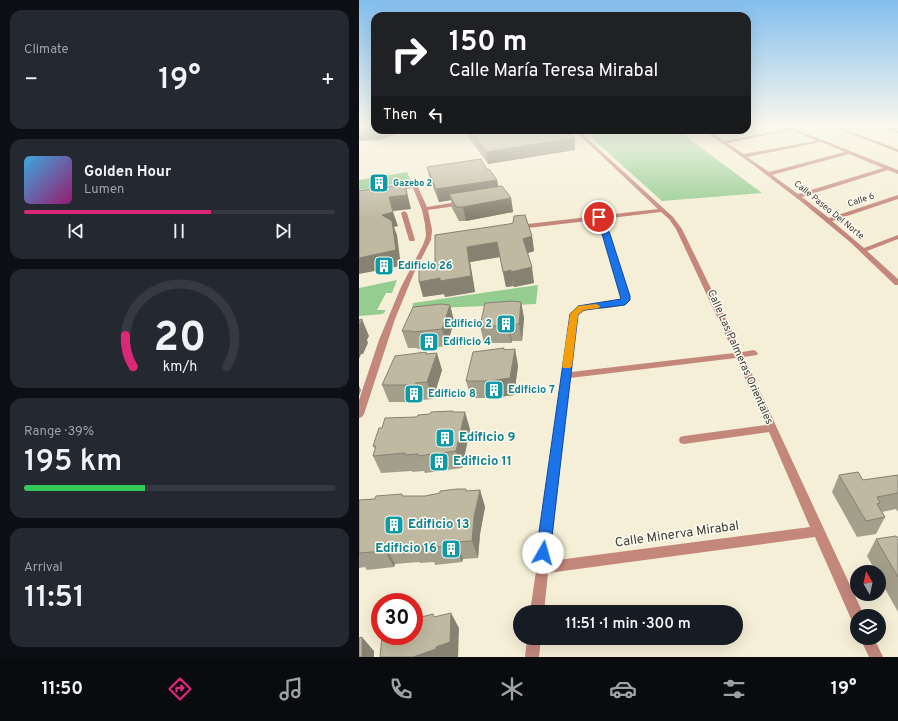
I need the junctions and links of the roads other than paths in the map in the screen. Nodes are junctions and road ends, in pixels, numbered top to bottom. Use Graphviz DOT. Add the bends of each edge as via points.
graph roads {
  1 [pos="603,156"];
  2 [pos="743,156"];
  3 [pos="837,156"];
  4 [pos="859,156"];
  5 [pos="888,168"];
  6 [pos="898,172"];
  7 [pos="769,174"];
  8 [pos="387,189"];
  9 [pos="798,196"];
  10 [pos="898,197"];
  11 [pos="472,201"];
  12 [pos="425,209"];
  13 [pos="661,210"];
  14 [pos="404,213"];
  15 [pos="599,217"];
  16 [pos="829,220"];
  17 [pos="514,228"];
  18 [pos="898,237"];
  19 [pos="412,240"];
  20 [pos="864,250"];
  21 [pos="898,283"];
  22 [pos="754,353"];
  23 [pos="740,355"];
  24 [pos="565,376"];
  25 [pos="359,414"];
  26 [pos="772,428"];
  27 [pos="684,440"];
  28 [pos="818,531"];
  29 [pos="541,568"];
  30 [pos="538,605"];
  31 [pos="854,609"];
  32 [pos="533,645"];
  33 [pos="870,645"];
  34 [pos="532,657"];
  35 [pos="876,657"];
  1 -- 13 [label="street, Calle Las Palmeras Orientales"];
  2 -- 7 [label="street, Calle Paseo Del Norte"];
  3 -- 7 [label="street"];
  4 -- 5 [label="street"];
  5 -- 6 [label="street"];
  5 -- 9 [label="street"];
  7 -- 9 [label="street, Calle Paseo Del Norte"];
  8 -- 12 [label="street" via="415,186"];
  9 -- 16 [label="street, Calle Paseo Del Norte"];
  10 -- 16 [label="street, Calle 6"];
  11 -- 12 [label="street"];
  12 -- 25 [label="street" via="432,236 410,275 390,323"];
  13 -- 15 [label="street"];
  13 -- 23 [label="street, Calle Las Palmeras Orientales" via="679,229"];
  14 -- 19 [label="street"];
  15 -- 17 [label="street"];
  15 -- 24 [label="street" via="626,300 622,303 581,308 574,314"];
  16 -- 20 [label="street, Calle Paseo Del Norte"];
  18 -- 20 [label="street"];
  20 -- 21 [label="street, Calle Paseo Del Norte"];
  22 -- 23 [label="street"];
  23 -- 24 [label="street"];
  23 -- 26 [label="street, Calle Las Palmeras Orientales"];
  24 -- 29 [label="street"];
  26 -- 27 [label="street"];
  26 -- 28 [label="street, Calle Las Palmeras Orientales"];
  28 -- 29 [label="street, Calle Minerva Mirabal"];
  28 -- 31 [label="street, Calle Las Palmeras Orientales"];
  29 -- 30 [label="street"];
  32 -- 34 [label="street"];
  33 -- 35 [label="street"];
}
